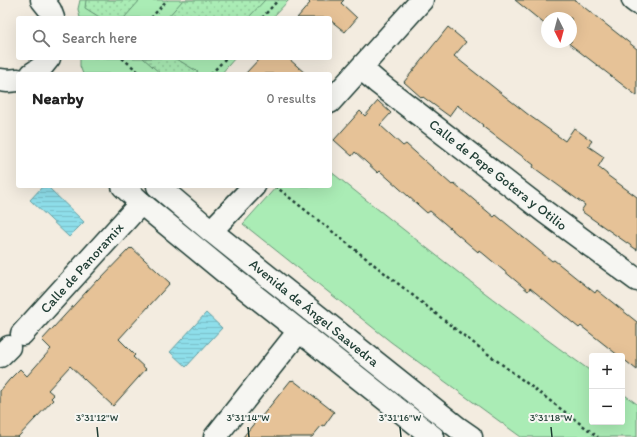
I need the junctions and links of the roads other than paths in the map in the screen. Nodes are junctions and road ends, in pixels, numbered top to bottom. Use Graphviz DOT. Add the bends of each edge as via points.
graph roads {
  1 [pos="42,0"];
  2 [pos="422,0"];
  3 [pos="633,0"];
  4 [pos="637,3"];
  5 [pos="52,16"];
  6 [pos="47,60"];
  7 [pos="54,60"];
  8 [pos="360,68"];
  9 [pos="35,72"];
  10 [pos="59,72"];
  11 [pos="332,100"];
  12 [pos="125,188"];
  13 [pos="160,188"];
  14 [pos="252,188"];
  15 [pos="141,203"];
  16 [pos="211,231"];
  17 [pos="637,280"];
  18 [pos="299,331"];
  19 [pos="10,346"];
  20 [pos="215,437"];
  21 [pos="433,437"];
  22 [pos="471,437"];
  1 -- 5 [label="street"];
  2 -- 8 [label="street"];
  3 -- 4 [label="street"];
  6 -- 9 [label="street"];
  7 -- 10 [label="street"];
  8 -- 11 [label="street"];
  8 -- 17 [label="street, Calle de Pepe Gotera y Otilio"];
  12 -- 15 [label="street, Avenida de Ángel Saavedra"];
  13 -- 16 [label="street, Avenida de Ángel Saavedra"];
  14 -- 16 [label="street"];
  15 -- 18 [label="street, Avenida de Ángel Saavedra"];
  15 -- 19 [label="street, Calle de Panoramix"];
  16 -- 22 [label="street, Avenida de Ángel Saavedra"];
  18 -- 20 [label="street"];
  18 -- 21 [label="street, Avenida de Ángel Saavedra"];
}
